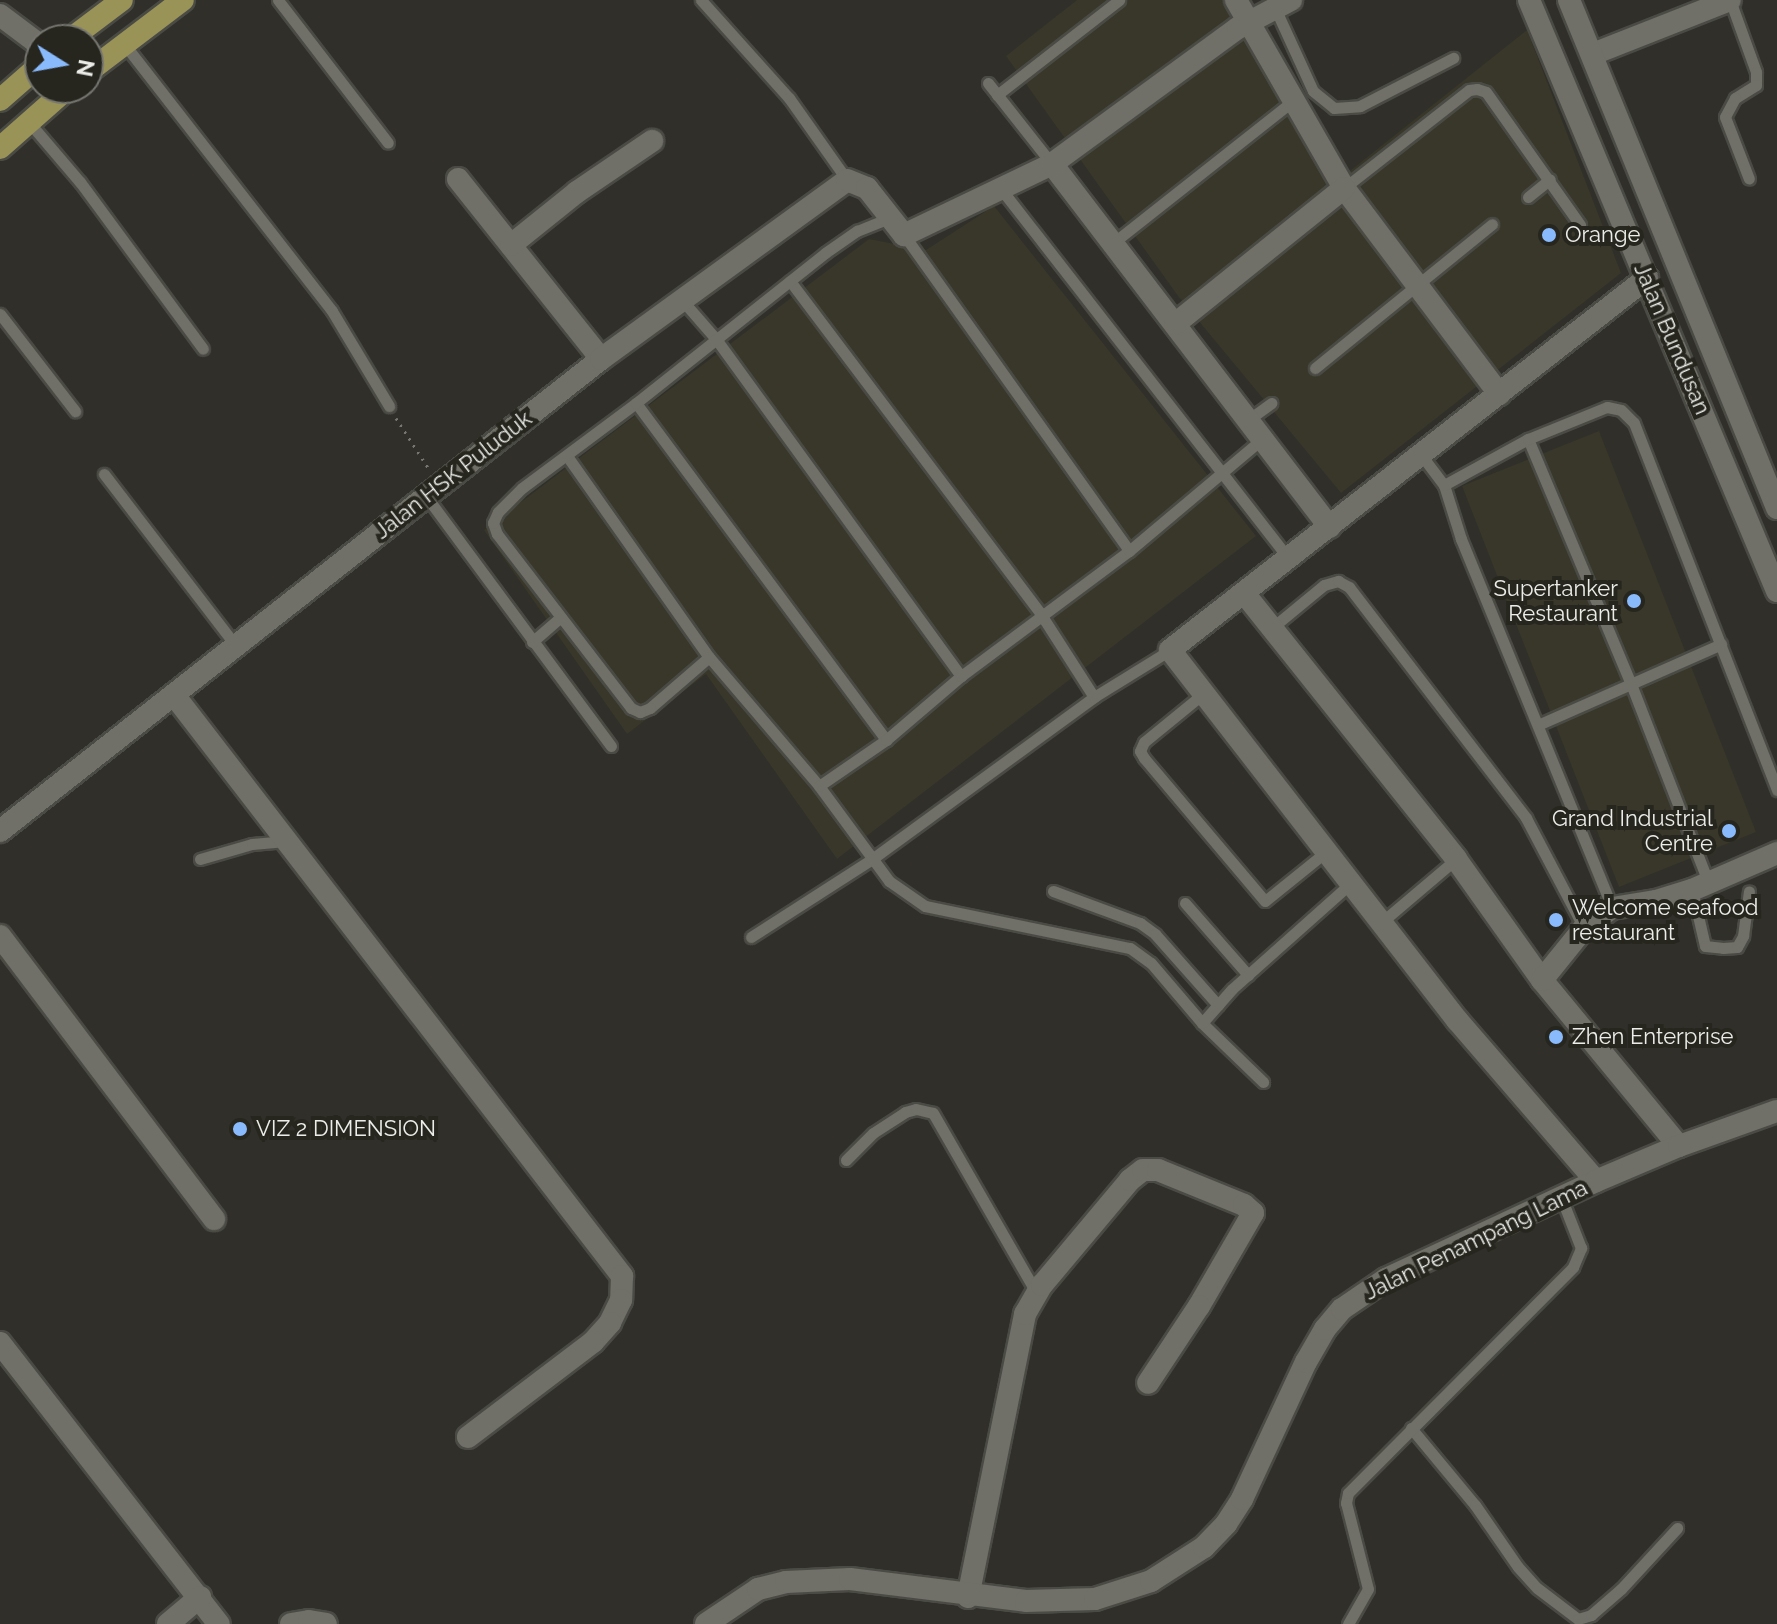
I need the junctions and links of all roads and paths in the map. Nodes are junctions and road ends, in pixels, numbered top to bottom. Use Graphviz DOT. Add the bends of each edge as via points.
graph roads {
  1 [pos="122,0"];
  2 [pos="183,0"];
  3 [pos="278,0"];
  4 [pos="701,0"];
  5 [pos="1119,0"];
  6 [pos="1236,0"];
  7 [pos="1529,0"];
  8 [pos="1569,0"];
  9 [pos="1730,0"];
  10 [pos="1279,3"];
  11 [pos="0,15"];
  12 [pos="1250,22"];
  13 [pos="90,24"];
  14 [pos="24,33"];
  15 [pos="125,45"];
  16 [pos="1593,54"];
  17 [pos="1453,58"];
  18 [pos="104,60"];
  19 [pos="24,79"];
  20 [pos="988,83"];
  21 [pos="997,95"];
  22 [pos="0,100"];
  23 [pos="1294,100"];
  24 [pos="49,104"];
  25 [pos="28,121"];
  26 [pos="652,141"];
  27 [pos="388,143"];
  28 [pos="0,148"];
  29 [pos="1052,164"];
  30 [pos="458,179"];
  31 [pos="1550,179"];
  32 [pos="1749,179"];
  33 [pos="847,180"];
  34 [pos="1344,188"];
  35 [pos="1001,189"];
  36 [pos="1528,197"];
  37 [pos="1492,224"];
  38 [pos="1580,225"];
  39 [pos="898,227"];
  40 [pos="1113,243"];
  41 [pos="511,245"];
  42 [pos="1647,278"];
  43 [pos="790,281"];
  44 [pos="1416,285"];
  45 [pos="682,300"];
  46 [pos="0,314"];
  47 [pos="1175,324"];
  48 [pos="716,339"];
  49 [pos="203,349"];
  50 [pos="601,359"];
  51 [pos="1315,368"];
  52 [pos="1499,394"];
  53 [pos="636,403"];
  54 [pos="1271,403"];
  55 [pos="389,406"];
  56 [pos="75,411"];
  57 [pos="1248,420"];
  58 [pos="1262,439"];
  59 [pos="1528,439"];
  60 [pos="567,456"];
  61 [pos="1422,456"];
  62 [pos="1222,471"];
  63 [pos="104,474"];
  64 [pos="1444,485"];
  65 [pos="433,491"];
  66 [pos="1777,508"];
  67 [pos="1330,527"];
  68 [pos="1129,551"];
  69 [pos="1289,559"];
  70 [pos="1777,591"];
  71 [pos="1244,593"];
  72 [pos="1042,616"];
  73 [pos="561,617"];
  74 [pos="1273,627"];
  75 [pos="532,642"];
  76 [pos="1721,644"];
  77 [pos="236,646"];
  78 [pos="1170,650"];
  79 [pos="709,657"];
  80 [pos="961,676"];
  81 [pos="1631,684"];
  82 [pos="1204,693"];
  83 [pos="174,695"];
  84 [pos="1094,697"];
  85 [pos="1540,724"];
  86 [pos="886,740"];
  87 [pos="611,746"];
  88 [pos="819,786"];
  89 [pos="1777,790"];
  90 [pos="0,831"];
  91 [pos="286,841"];
  92 [pos="1328,850"];
  93 [pos="1777,853"];
  94 [pos="200,859"];
  95 [pos="872,859"];
  96 [pos="1456,859"];
  97 [pos="1352,881"];
  98 [pos="1700,886"];
  99 [pos="1053,891"];
  100 [pos="1749,891"];
  101 [pos="1185,903"];
  102 [pos="1612,908"];
  103 [pos="1383,921"];
  104 [pos="1584,928"];
  105 [pos="0,936"];
  106 [pos="751,937"];
  107 [pos="1248,975"];
  108 [pos="1542,980"];
  109 [pos="1218,1005"];
  110 [pos="1202,1023"];
  111 [pos="1263,1082"];
  112 [pos="1777,1111"];
  113 [pos="1679,1146"];
  114 [pos="846,1160"];
  115 [pos="1596,1181"];
  116 [pos="1561,1197"];
  117 [pos="214,1219"];
  118 [pos="1037,1294"];
  119 [pos="0,1343"];
  120 [pos="1148,1383"];
  121 [pos="1411,1428"];
  122 [pos="468,1437"];
  123 [pos="1677,1528"];
  124 [pos="200,1597"];
  125 [pos="968,1597"];
  126 [pos="168,1624"];
  127 [pos="219,1624"];
  128 [pos="291,1624"];
  129 [pos="326,1624"];
  130 [pos="706,1624"];
  131 [pos="1348,1624"];
  1 -- 13 [label="main road"];
  2 -- 15 [label="main road"];
  3 -- 27 [label="lane"];
  4 -- 33 [label="lane" via="789,98"];
  5 -- 21 [label="lane"];
  6 -- 12 [label="street"];
  7 -- 42 [label="street, Jalan Bundusan"];
  8 -- 16 [label="street, Jalan Bundusan"];
  9 -- 16 [label="street"];
  9 -- 32 [label="lane" via="1756,72 1756,85 1735,98 1725,117"];
  10 -- 12 [label="street"];
  10 -- 17 [label="lane" via="1313,91 1334,108 1360,106"];
  11 -- 14 [label="street"];
  12 -- 23 [label="street"];
  12 -- 29 [label="street"];
  15 -- 18 [label="main road"];
  15 -- 55 [label="lane" via="332,311"];
  16 -- 66 [label="street, Jalan Bundusan"];
  19 -- 22 [label="main road"];
  20 -- 21 [label="lane"];
  21 -- 29 [label="lane"];
  23 -- 34 [label="street"];
  23 -- 40 [label="lane"];
  24 -- 25 [label="main road"];
  25 -- 28 [label="main road"];
  25 -- 49 [label="lane" via="80,182"];
  26 -- 41 [label="street"];
  29 -- 35 [label="street"];
  29 -- 40 [label="street"];
  30 -- 41 [label="street"];
  31 -- 34 [label="lane" via="1486,92 1477,89"];
  31 -- 36 [label="lane"];
  31 -- 38 [label="lane"];
  33 -- 39 [label="street" via="867,188"];
  33 -- 45 [label="street, Jalan HSK Puluduk"];
  34 -- 44 [label="street"];
  34 -- 47 [label="street"];
  35 -- 39 [label="street"];
  35 -- 62 [label="lane"];
  37 -- 44 [label="lane"];
  39 -- 43 [label="lane" via="857,231"];
  39 -- 68 [label="lane"];
  40 -- 47 [label="street"];
  41 -- 50 [label="street"];
  42 -- 52 [label="street"];
  42 -- 70 [label="street, Jalan Bundusan"];
  43 -- 48 [label="lane"];
  43 -- 72 [label="lane"];
  44 -- 51 [label="lane"];
  44 -- 52 [label="street"];
  45 -- 48 [label="lane"];
  45 -- 50 [label="street, Jalan HSK Puluduk"];
  46 -- 56 [label="lane"];
  47 -- 57 [label="street"];
  48 -- 53 [label="lane"];
  48 -- 80 [label="lane"];
  50 -- 65 [label="street, Jalan HSK Puluduk"];
  52 -- 61 [label="street"];
  53 -- 60 [label="lane"];
  53 -- 86 [label="lane"];
  54 -- 57 [label="lane"];
  55 -- 65 [label="path"];
  57 -- 58 [label="street"];
  58 -- 62 [label="lane"];
  58 -- 67 [label="street"];
  59 -- 64 [label="lane"];
  59 -- 76 [label="lane" via="1607,407 1621,410 1634,423"];
  59 -- 81 [label="lane"];
  60 -- 73 [label="lane" via="522,488 493,523"];
  60 -- 79 [label="lane"];
  61 -- 64 [label="lane"];
  61 -- 67 [label="street"];
  62 -- 68 [label="lane"];
  62 -- 69 [label="lane"];
  63 -- 77 [label="lane"];
  64 -- 85 [label="lane" via="1461,539"];
  65 -- 75 [label="lane"];
  65 -- 77 [label="street, Jalan HSK Puluduk"];
  67 -- 69 [label="street"];
  68 -- 72 [label="lane"];
  69 -- 71 [label="street"];
  71 -- 74 [label="street"];
  71 -- 78 [label="street"];
  72 -- 80 [label="lane"];
  72 -- 84 [label="lane"];
  73 -- 75 [label="lane"];
  73 -- 79 [label="lane" via="631,708 640,712"];
  74 -- 96 [label="street"];
  74 -- 104 [label="lane" via="1324,585 1338,581 1349,587 1526,818"];
  75 -- 87 [label="lane"];
  76 -- 81 [label="lane"];
  76 -- 89 [label="lane"];
  77 -- 83 [label="street, Jalan HSK Puluduk"];
  78 -- 82 [label="street"];
  78 -- 84 [label="lane"];
  79 -- 88 [label="lane"];
  80 -- 86 [label="lane"];
  81 -- 85 [label="lane"];
  81 -- 98 [label="lane"];
  82 -- 92 [label="street"];
  82 -- 92 [label="lane" via="1144,742 1144,758 1265,901"];
  83 -- 90 [label="street, Jalan HSK Puluduk"];
  83 -- 91 [label="street"];
  84 -- 95 [label="lane"];
  85 -- 102 [label="lane"];
  86 -- 88 [label="lane"];
  88 -- 95 [label="lane"];
  91 -- 94 [label="lane" via="252,844"];
  91 -- 122 [label="street" via="622,1276 621,1300 593,1342"];
  92 -- 97 [label="street"];
  93 -- 98 [label="street"];
  95 -- 106 [label="lane"];
  95 -- 110 [label="lane" via="889,881 925,906 1130,948 1151,963"];
  96 -- 103 [label="lane"];
  96 -- 108 [label="street"];
  97 -- 103 [label="street"];
  97 -- 107 [label="lane"];
  98 -- 100 [label="lane" via="1705,946 1723,948 1737,947 1743,936"];
  98 -- 102 [label="street"];
  99 -- 109 [label="lane" via="1140,923"];
  101 -- 107 [label="lane"];
  102 -- 104 [label="street"];
  103 -- 115 [label="street" via="1457,1020"];
  104 -- 108 [label="street"];
  105 -- 117 [label="street"];
  107 -- 109 [label="lane"];
  108 -- 113 [label="street"];
  109 -- 110 [label="lane"];
  110 -- 111 [label="lane"];
  112 -- 113 [label="street, Jalan Penampang Lama"];
  113 -- 115 [label="street, Jalan Penampang Lama"];
  114 -- 118 [label="lane" via="905,1112 933,1113"];
  115 -- 116 [label="street, Jalan Penampang Lama"];
  116 -- 121 [label="lane" via="1581,1248 1573,1267"];
  116 -- 125 [label="street, Jalan Penampang Lama" via="1386,1279 1342,1309 1306,1362 1242,1499 1204,1547 1178,1567 1095,1599"];
  118 -- 120 [label="street" via="1143,1170 1158,1170 1244,1205 1253,1213 1249,1224"];
  118 -- 125 [label="street" via="1025,1314"];
  119 -- 124 [label="street"];
  121 -- 123 [label="lane" via="1518,1567 1578,1619 1591,1615 1621,1589"];
  121 -- 131 [label="lane" via="1348,1493 1368,1589"];
  124 -- 126 [label="street"];
  124 -- 127 [label="street"];
  125 -- 130 [label="street, Jalan Penampang Lama" via="850,1579 786,1582 758,1589"];
  128 -- 129 [label="street"];
}
